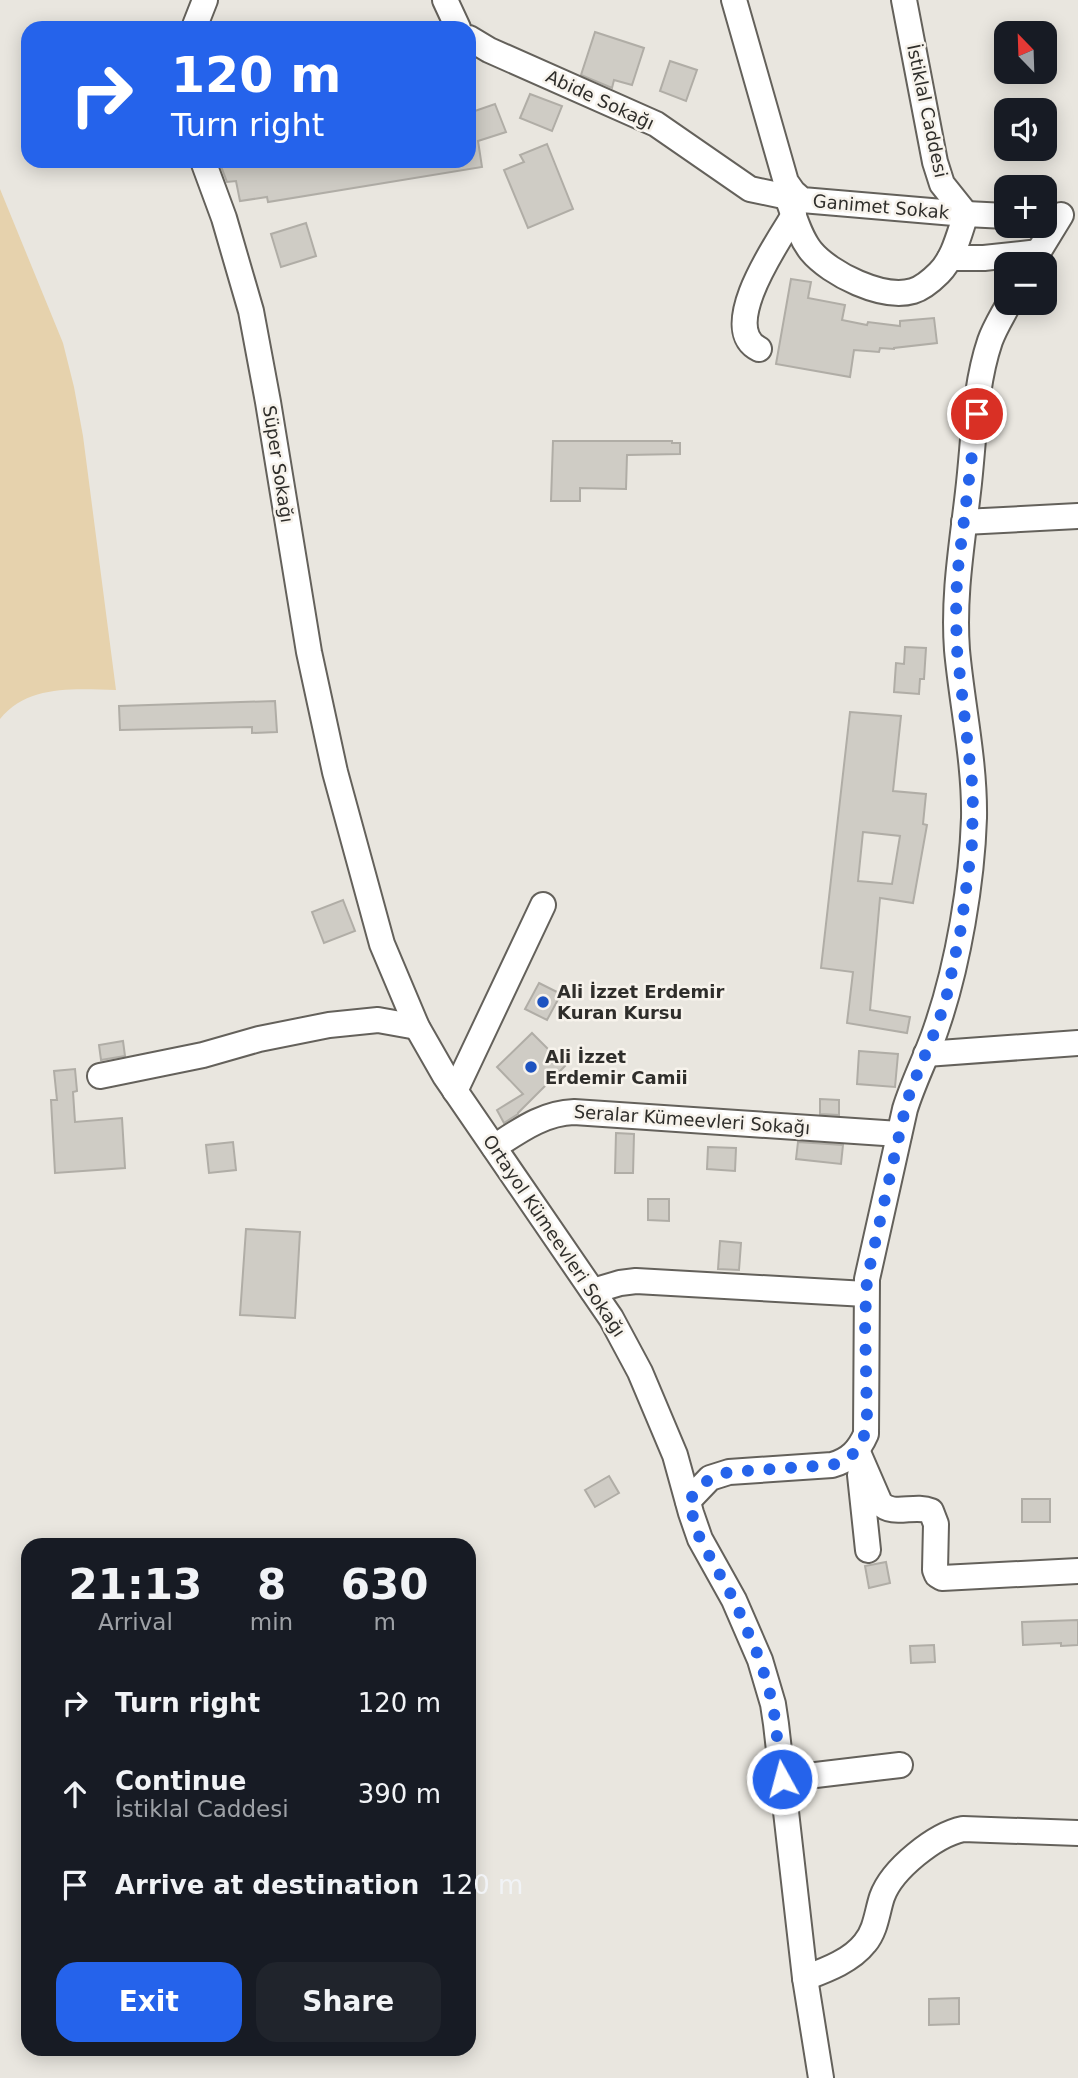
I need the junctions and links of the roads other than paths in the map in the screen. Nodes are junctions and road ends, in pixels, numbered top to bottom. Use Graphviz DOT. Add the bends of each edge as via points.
graph roads {
  1 [pos="205,0"];
  2 [pos="445,0"];
  3 [pos="734,0"];
  4 [pos="904,0"];
  5 [pos="197,21"];
  6 [pos="456,21"];
  7 [pos="476,41"];
  8 [pos="206,168"];
  9 [pos="795,204"];
  10 [pos="966,215"];
  11 [pos="1065,215"];
  12 [pos="994,216"];
  13 [pos="1039,252"];
  14 [pos="950,258"];
  15 [pos="994,258"];
  16 [pos="1003,315"];
  17 [pos="759,349"];
  18 [pos="1078,516"];
  19 [pos="964,522"];
  20 [pos="335,772"];
  21 [pos="543,905"];
  22 [pos="417,1027"];
  23 [pos="1078,1043"];
  24 [pos="926,1055"];
  25 [pos="100,1076"];
  26 [pos="455,1091"];
  27 [pos="899,1134"];
  28 [pos="494,1147"];
  29 [pos="593,1290"];
  30 [pos="866,1294"];
  31 [pos="857,1450"];
  32 [pos="688,1501"];
  33 [pos="868,1550"];
  34 [pos="1078,1571"];
  35 [pos="900,1765"];
  36 [pos="782,1779"];
  37 [pos="1078,1833"];
  38 [pos="804,1978"];
  39 [pos="821,2078"];
  1 -- 5 [label="street"];
  2 -- 6 [label="street"];
  3 -- 9 [label="street, Ganimet Sokak"];
  4 -- 10 [label="street, İstiklal Caddesi" via="935,162 942,184"];
  7 -- 9 [label="street, Abide Sokağı" via="656,124 750,189"];
  8 -- 20 [label="street, Süper Sokağı" via="251,311 309,652"];
  9 -- 10 [label="street, Ganimet Sokak"];
  9 -- 14 [label="street" via="802,235 811,250 825,265 874,289 912,291 924,286"];
  9 -- 17 [label="street" via="750,292 746,335"];
  10 -- 12 [label="street, Ganimet Sokak"];
  10 -- 14 [label="street"];
  11 -- 13 [label="street"];
  14 -- 15 [label="street"];
  16 -- 19 [label="street" via="991,337 980,383"];
  18 -- 19 [label="street"];
  19 -- 24 [label="street" via="956,615 973,791 972,844 954,964"];
  20 -- 22 [label="street, Ortayol Kümeevleri Sokağı" via="382,944"];
  21 -- 26 [label="street"];
  22 -- 25 [label="street" via="378,1020 329,1025"];
  22 -- 26 [label="street, Ortayol Kümeevleri Sokağı"];
  23 -- 24 [label="street"];
  24 -- 27 [label="street"];
  26 -- 28 [label="street, Ortayol Kümeevleri Sokağı"];
  27 -- 28 [label="street, Seralar Kümeevleri Sokağı" via="574,1112 538,1120"];
  27 -- 30 [label="street"];
  28 -- 29 [label="street, Ortayol Kümeevleri Sokağı"];
  29 -- 30 [label="street" via="636,1281"];
  29 -- 32 [label="street, Ortayol Kümeevleri Sokağı" via="640,1372 676,1455"];
  30 -- 31 [label="street" via="867,1419 866,1434"];
  31 -- 32 [label="street" via="832,1465 718,1475"];
  31 -- 33 [label="street"];
  31 -- 34 [label="street" via="885,1508 931,1511 936,1524 935,1570 942,1578"];
  32 -- 36 [label="street, Ortayol Kümeevleri Sokağı" via="700,1539 760,1660 773,1704"];
  35 -- 36 [label="street"];
  36 -- 38 [label="street, Ortayol Kümeevleri Sokağı"];
  37 -- 38 [label="street" via="950,1831 890,1881 866,1942 846,1959"];
  38 -- 39 [label="street, Ortayol Kümeevleri Sokağı"];
}
